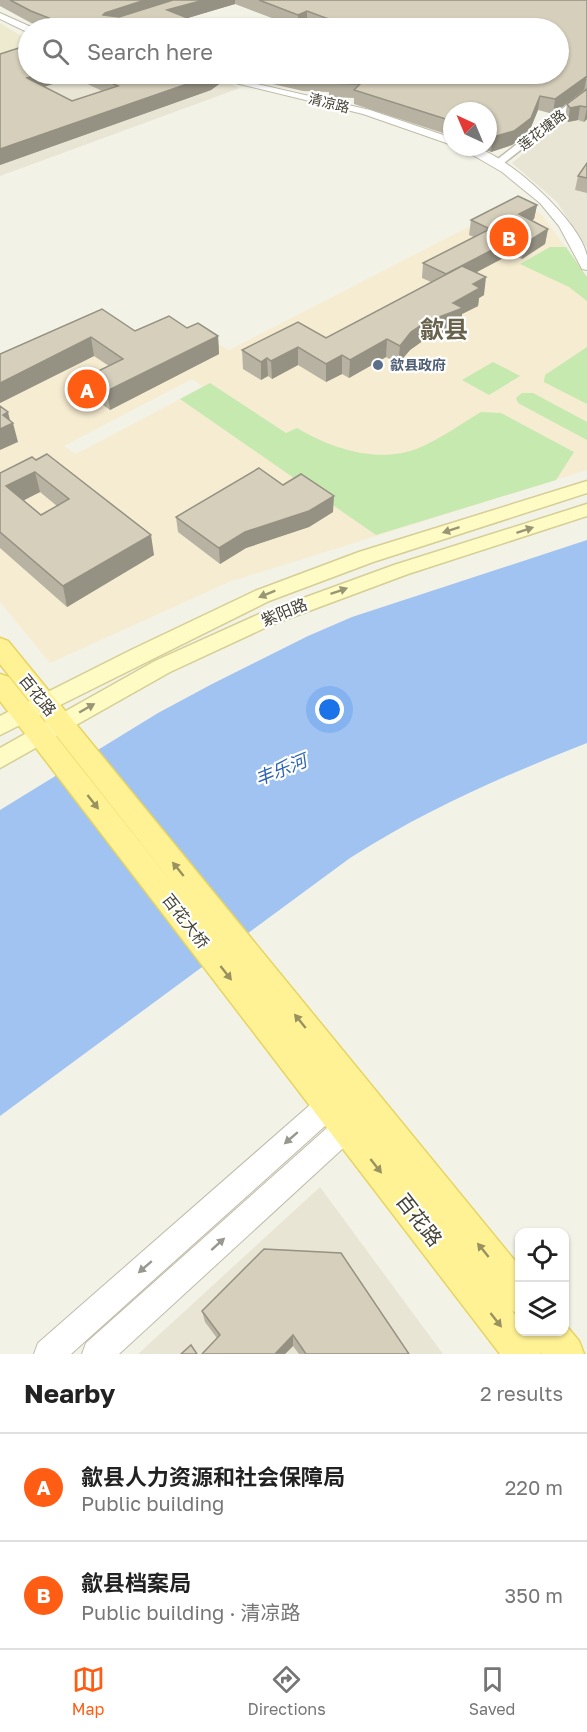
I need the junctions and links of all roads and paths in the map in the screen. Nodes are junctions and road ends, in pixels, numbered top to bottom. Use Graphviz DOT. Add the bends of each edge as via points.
graph roads {
  1 [pos="0,16"];
  2 [pos="18,24"];
  3 [pos="245,84"];
  4 [pos="587,94"];
  5 [pos="443,138"];
  6 [pos="482,156"];
  7 [pos="497,164"];
  8 [pos="587,266"];
  9 [pos="587,487"];
  10 [pos="587,510"];
  11 [pos="0,647"];
  12 [pos="0,683"];
  13 [pos="34,708"];
  14 [pos="0,726"];
  15 [pos="59,739"];
  16 [pos="0,759"];
  17 [pos="341,1097"];
  18 [pos="515,1292"];
  19 [pos="551,1336"];
  20 [pos="49,1354"];
  21 [pos="97,1354"];
  22 [pos="523,1354"];
  23 [pos="566,1354"];
  1 -- 2 [label="street"];
  3 -- 5 [label="street, 清凉路" via="355,110"];
  4 -- 7 [label="street, 莲花塘路"];
  6 -- 7 [label="street"];
  7 -- 8 [label="street" via="523,182 556,215"];
  9 -- 13 [label="main road, 紫阳路, one-way" via="366,557 262,596"];
  15 -- 10 [label="main road, 紫阳路, one-way" via="175,660 289,610"];
  11 -- 13 [label="main road, 百花路"];
  12 -- 13 [label="main road, 百花路"];
  13 -- 14 [label="main road, 紫阳路"];
  13 -- 15 [label="main road, 百花路"];
  15 -- 16 [label="main road, 紫阳路"];
  15 -- 17 [label="main road, 百花大桥"];
  18 -- 17 [label="main road, 百花路, one-way"];
  17 -- 20 [label="street, one-way"];
  21 -- 17 [label="street, one-way"];
  17 -- 22 [label="main road, 百花路, one-way"];
  19 -- 23 [label="main road"];
}
